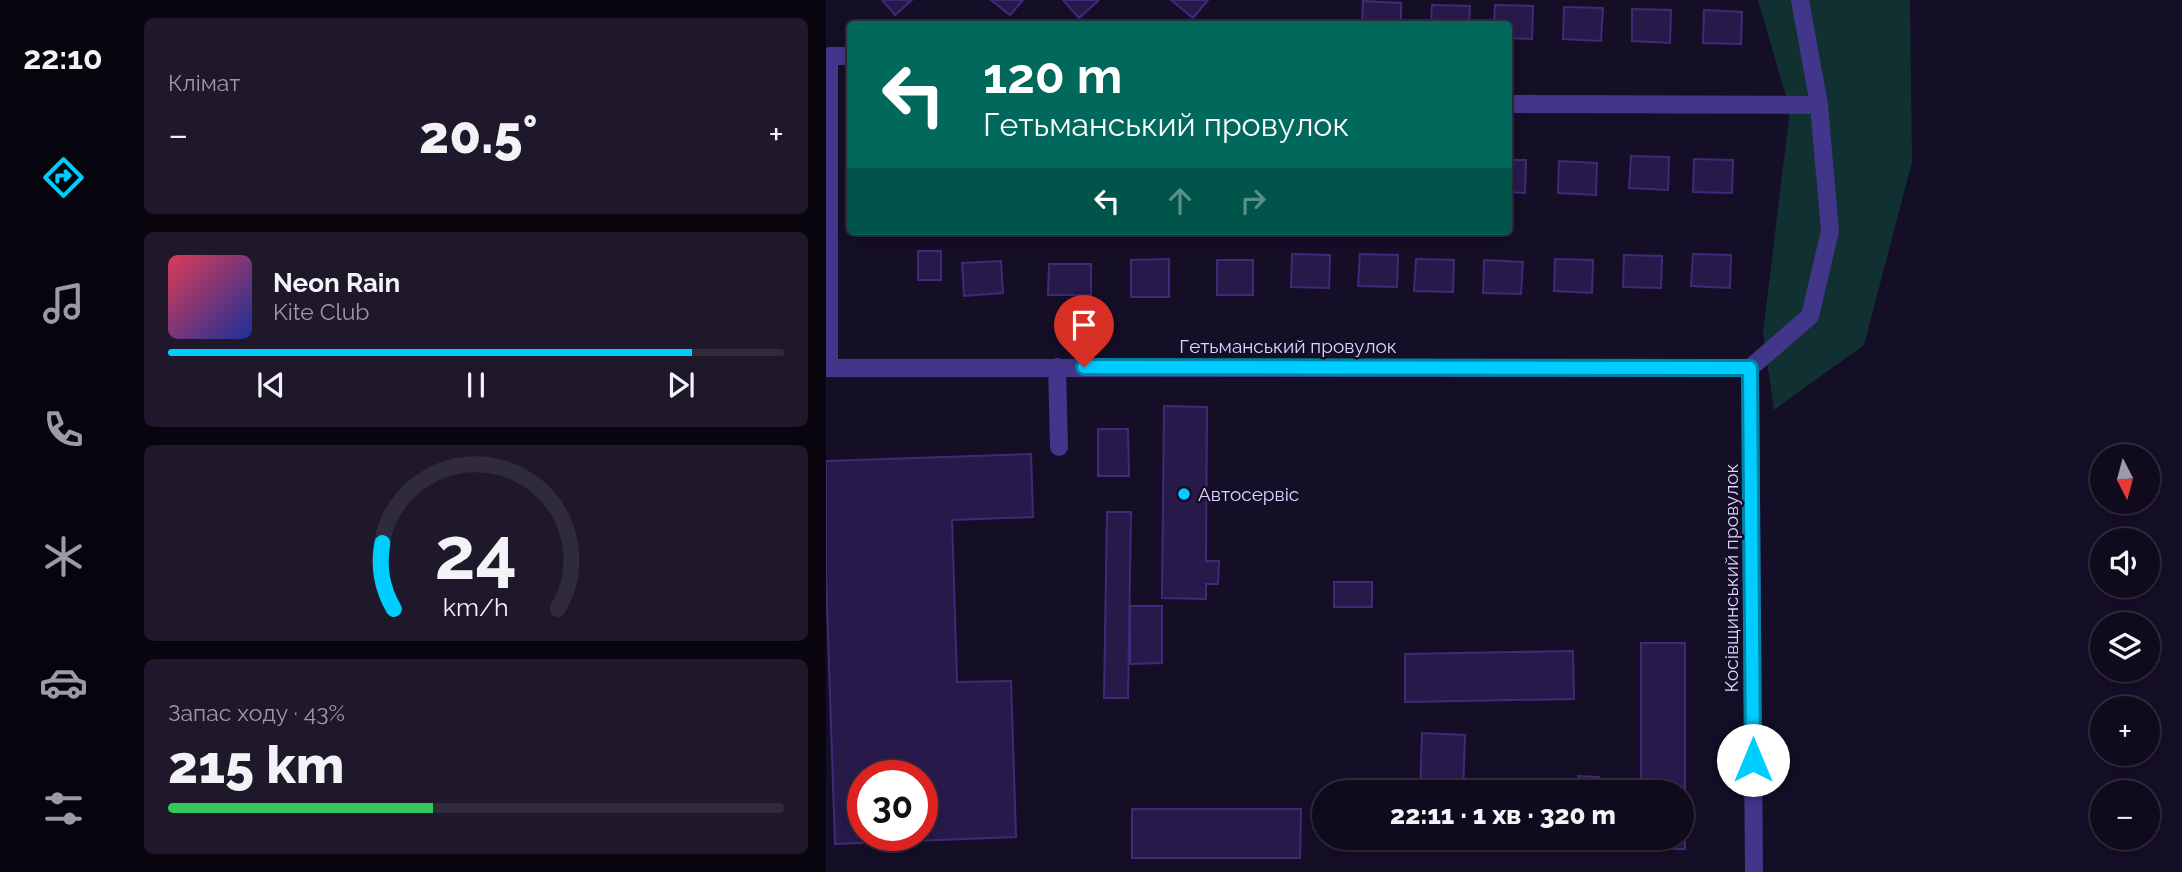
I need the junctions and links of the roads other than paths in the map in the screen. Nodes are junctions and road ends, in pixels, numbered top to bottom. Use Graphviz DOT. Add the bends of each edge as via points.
graph roads {
  1 [pos="1800,0"];
  2 [pos="847,56"];
  3 [pos="1512,104"];
  4 [pos="1819,105"];
  5 [pos="1056,367"];
  6 [pos="828,368"];
  7 [pos="1750,368"];
  8 [pos="1059,447"];
  9 [pos="1754,872"];
  1 -- 4 [label="street"];
  2 -- 6 [label="street" via="829,56"];
  3 -- 4 [label="street"];
  4 -- 7 [label="street" via="1830,231 1810,316"];
  5 -- 6 [label="street, Гетьманський провулок"];
  5 -- 7 [label="street, Гетьманський провулок"];
  5 -- 8 [label="street"];
  7 -- 9 [label="street, Косівщинський провулок"];
}
